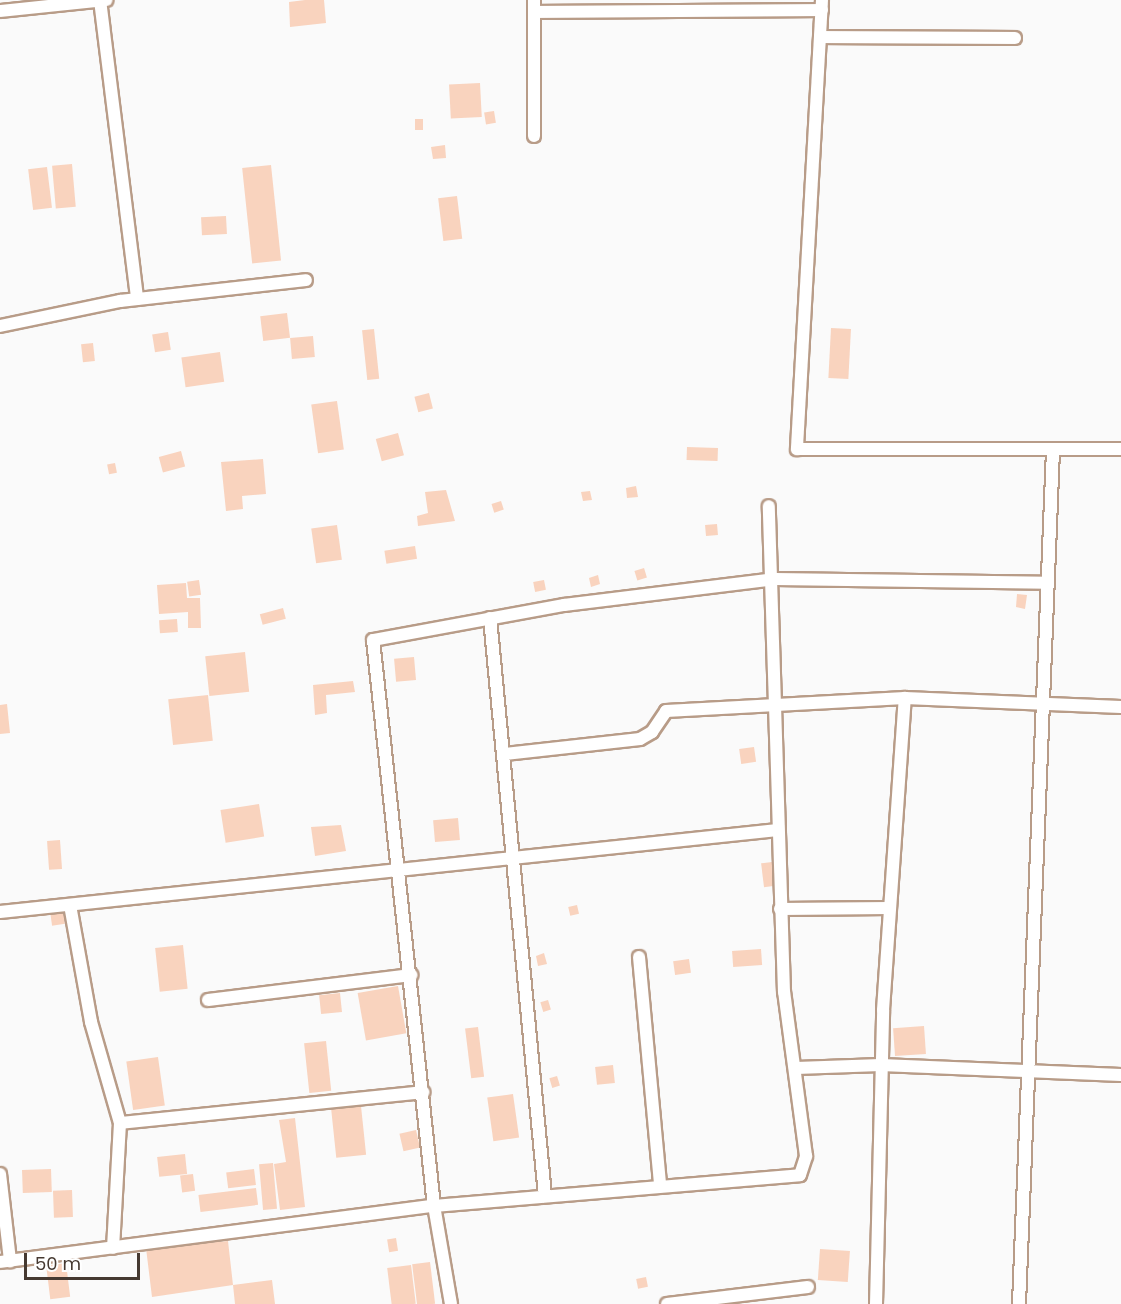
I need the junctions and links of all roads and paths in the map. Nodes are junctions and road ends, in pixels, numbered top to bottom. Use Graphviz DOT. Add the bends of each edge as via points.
graph roads {
  1 [pos="100,0"];
  2 [pos="106,0"];
  3 [pos="822,5"];
  4 [pos="534,6"];
  5 [pos="0,11"];
  6 [pos="820,37"];
  7 [pos="1015,38"];
  8 [pos="534,136"];
  9 [pos="306,280"];
  10 [pos="137,299"];
  11 [pos="0,326"];
  12 [pos="1053,449"];
  13 [pos="1121,449"];
  14 [pos="769,506"];
  15 [pos="775,579"];
  16 [pos="1047,583"];
  17 [pos="490,618"];
  18 [pos="905,698"];
  19 [pos="1041,704"];
  20 [pos="779,705"];
  21 [pos="1121,707"];
  22 [pos="505,754"];
  23 [pos="778,830"];
  24 [pos="516,856"];
  25 [pos="400,867"];
  26 [pos="70,905"];
  27 [pos="890,908"];
  28 [pos="780,909"];
  29 [pos="0,912"];
  30 [pos="639,957"];
  31 [pos="411,975"];
  32 [pos="208,1000"];
  33 [pos="881,1065"];
  34 [pos="796,1068"];
  35 [pos="1026,1071"];
  36 [pos="1121,1075"];
  37 [pos="423,1092"];
  38 [pos="120,1123"];
  39 [pos="0,1174"];
  40 [pos="660,1185"];
  41 [pos="545,1196"];
  42 [pos="434,1206"];
  43 [pos="113,1248"];
  44 [pos="5,1261"];
  45 [pos="808,1287"];
  46 [pos="451,1304"];
  47 [pos="668,1304"];
  48 [pos="876,1304"];
  49 [pos="1019,1304"];
  1 -- 2 [label="street"];
  1 -- 5 [label="street"];
  1 -- 10 [label="street"];
  3 -- 4 [label="street"];
  3 -- 6 [label="street"];
  4 -- 8 [label="street"];
  6 -- 7 [label="street"];
  6 -- 12 [label="street" via="797,449"];
  9 -- 10 [label="street"];
  10 -- 11 [label="street"];
  12 -- 13 [label="street"];
  12 -- 16 [label="street"];
  14 -- 15 [label="street"];
  15 -- 16 [label="street"];
  15 -- 17 [label="street" via="680,588"];
  15 -- 20 [label="street"];
  16 -- 19 [label="street"];
  17 -- 22 [label="street"];
  17 -- 25 [label="street" via="373,640"];
  18 -- 19 [label="street"];
  18 -- 20 [label="street"];
  18 -- 27 [label="street"];
  19 -- 21 [label="street"];
  19 -- 35 [label="street"];
  20 -- 22 [label="street" via="666,711 652,732 639,739"];
  20 -- 23 [label="street"];
  22 -- 24 [label="street"];
  23 -- 24 [label="street"];
  23 -- 28 [label="street"];
  24 -- 25 [label="street"];
  24 -- 41 [label="street"];
  25 -- 26 [label="street"];
  25 -- 31 [label="street"];
  26 -- 29 [label="street"];
  26 -- 38 [label="street" via="91,1022"];
  27 -- 28 [label="street"];
  27 -- 33 [label="street"];
  28 -- 34 [label="street" via="784,992"];
  30 -- 40 [label="street"];
  31 -- 32 [label="street"];
  31 -- 37 [label="street"];
  33 -- 34 [label="street"];
  33 -- 35 [label="street"];
  33 -- 48 [label="street"];
  34 -- 40 [label="street" via="806,1156 800,1175"];
  35 -- 36 [label="street"];
  35 -- 49 [label="street"];
  37 -- 38 [label="street"];
  37 -- 42 [label="street"];
  38 -- 43 [label="street"];
  39 -- 44 [label="street"];
  40 -- 41 [label="street"];
  41 -- 42 [label="street"];
  42 -- 43 [label="street"];
  42 -- 46 [label="street"];
  43 -- 44 [label="street"];
  45 -- 47 [label="street"];
}
